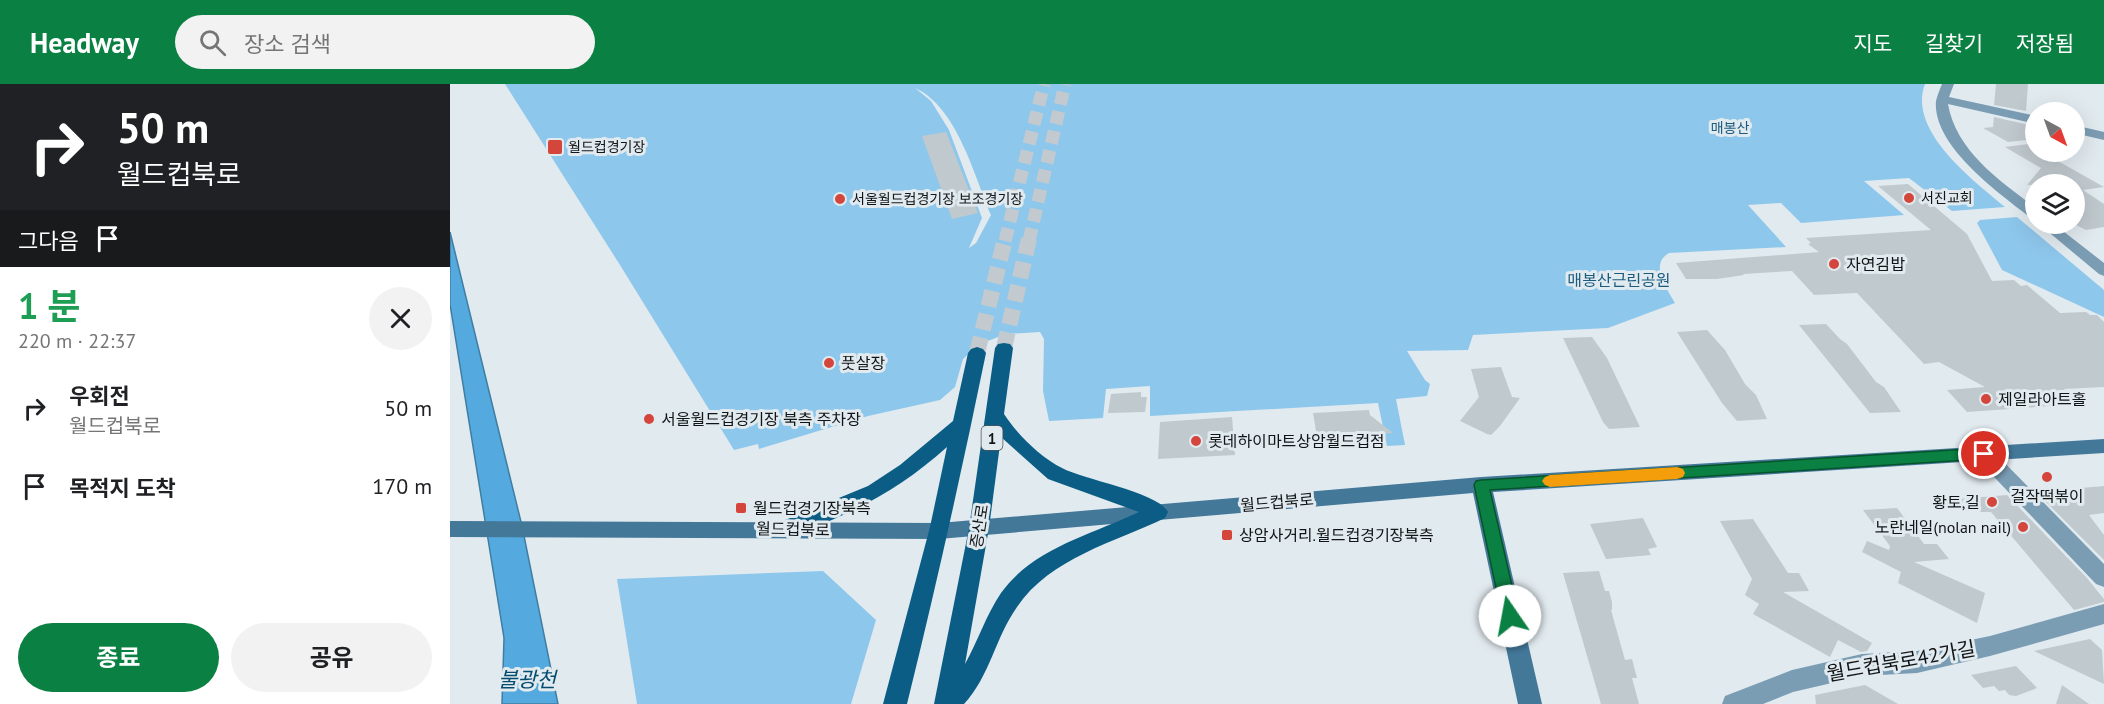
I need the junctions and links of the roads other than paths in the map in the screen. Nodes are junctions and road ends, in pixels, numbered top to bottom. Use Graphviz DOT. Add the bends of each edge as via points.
graph roads {
  1 [pos="1948,84"];
  2 [pos="1942,99"];
  3 [pos="2025,118"];
  4 [pos="2085,132"];
  5 [pos="2104,136"];
  6 [pos="2025,206"];
  7 [pos="2058,234"];
  8 [pos="2104,271"];
  9 [pos="1004,348"];
  10 [pos="977,353"];
  11 [pos="995,415"];
  12 [pos="963,423"];
  13 [pos="2104,446"];
  14 [pos="1984,454"];
  15 [pos="1481,485"];
  16 [pos="1158,512"];
  17 [pos="785,528"];
  18 [pos="979,528"];
  19 [pos="450,529"];
  20 [pos="939,531"];
  21 [pos="2104,578"];
  22 [pos="2104,614"];
  23 [pos="895,704"];
  24 [pos="946,704"];
  25 [pos="1530,704"];
  26 [pos="1734,704"];
  1 -- 2 [label="street"];
  2 -- 3 [label="street"];
  2 -- 6 [label="street" via="1951,133 1963,151 1983,173"];
  4 -- 5 [label="street"];
  7 -- 8 [label="street"];
  9 -- 11 [label="main road, 증산로 / 1"];
  10 -- 12 [label="main road, 1"];
  11 -- 16 [label="main road" via="1005,430 1055,474"];
  11 -- 18 [label="main road, 증산로 / 1"];
  12 -- 17 [label="main road" via="885,485"];
  12 -- 20 [label="main road, 1"];
  13 -- 14 [label="main road, 월드컵북로"];
  14 -- 15 [label="main road, 월드컵북로"];
  14 -- 21 [label="street"];
  15 -- 16 [label="main road, 월드컵북로"];
  15 -- 25 [label="main road"];
  16 -- 18 [label="main road, 월드컵북로"];
  16 -- 24 [label="main road" via="1077,547 1032,575 1014,593 994,626 974,672"];
  17 -- 19 [label="main road, 월드컵북로"];
  17 -- 20 [label="main road, 월드컵북로"];
  18 -- 20 [label="main road, 월드컵북로"];
  18 -- 24 [label="main road, 증산로 / 1"];
  20 -- 23 [label="main road, 1"];
  22 -- 26 [label="street, 월드컵북로42가길" via="1917,662 1862,665 1792,681"];
}
